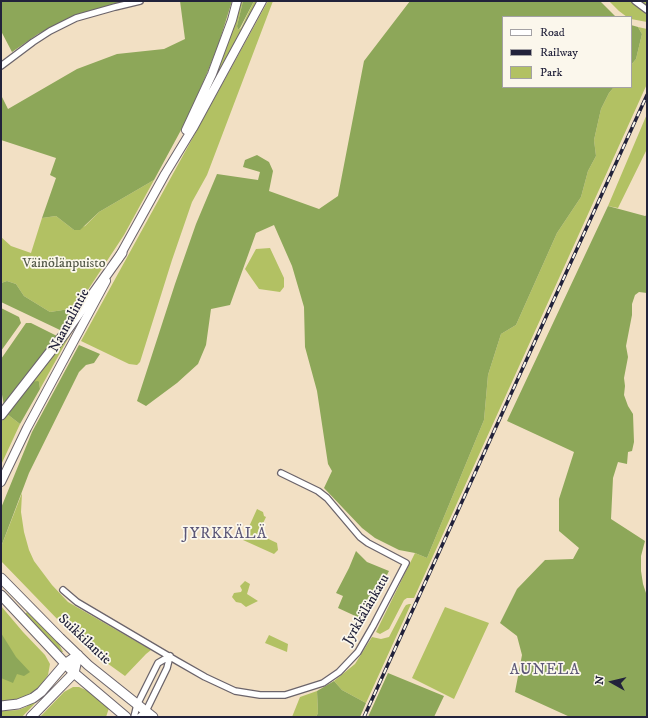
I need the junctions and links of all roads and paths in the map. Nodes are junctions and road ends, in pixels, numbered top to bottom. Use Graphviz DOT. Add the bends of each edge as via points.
graph roads {
  1 [pos="140,1"];
  2 [pos="237,1"];
  3 [pos="262,1"];
  4 [pos="635,1"];
  5 [pos="647,10"];
  6 [pos="1,66"];
  7 [pos="165,174"];
  8 [pos="122,253"];
  9 [pos="1,415"];
  10 [pos="281,474"];
  11 [pos="1,482"];
  12 [pos="1,578"];
  13 [pos="63,590"];
  14 [pos="1,595"];
  15 [pos="78,655"];
  16 [pos="170,656"];
  17 [pos="65,664"];
  18 [pos="74,673"];
  19 [pos="137,705"];
  20 [pos="1,706"];
  21 [pos="146,715"];
  22 [pos="31,717"];
  23 [pos="126,717"];
  24 [pos="134,717"];
  1 -- 6 [label="street" via="76,18 50,31"];
  2 -- 7 [label="main road, Naantalintie" via="212,74"];
  3 -- 7 [label="main road, Naantalintie"];
  4 -- 5 [label="street"];
  7 -- 8 [label="main road, Naantalintie"];
  8 -- 9 [label="main road" via="65,333"];
  8 -- 11 [label="main road, Naantalintie" via="27,428"];
  10 -- 16 [label="street, Jyrkkälänkatu" via="318,491 360,537 406,563 358,652 339,672 323,683 285,695 235,691"];
  12 -- 15 [label="main road, Suikkilantie"];
  13 -- 16 [label="street, Jyrkkälänkatu" via="77,602"];
  14 -- 17 [label="main road, Suikkilantie"];
  15 -- 17 [label="main road"];
  15 -- 18 [label="main road"];
  15 -- 19 [label="main road, Suikkilantie"];
  16 -- 19 [label="street" via="158,663"];
  16 -- 21 [label="street"];
  17 -- 18 [label="main road, Suikkilantie"];
  17 -- 20 [label="main road" via="42,692 33,698 18,704"];
  18 -- 22 [label="main road"];
  18 -- 23 [label="main road, Suikkilantie"];
  19 -- 21 [label="main road, Suikkilantie"];
  19 -- 24 [label="street"];
}
